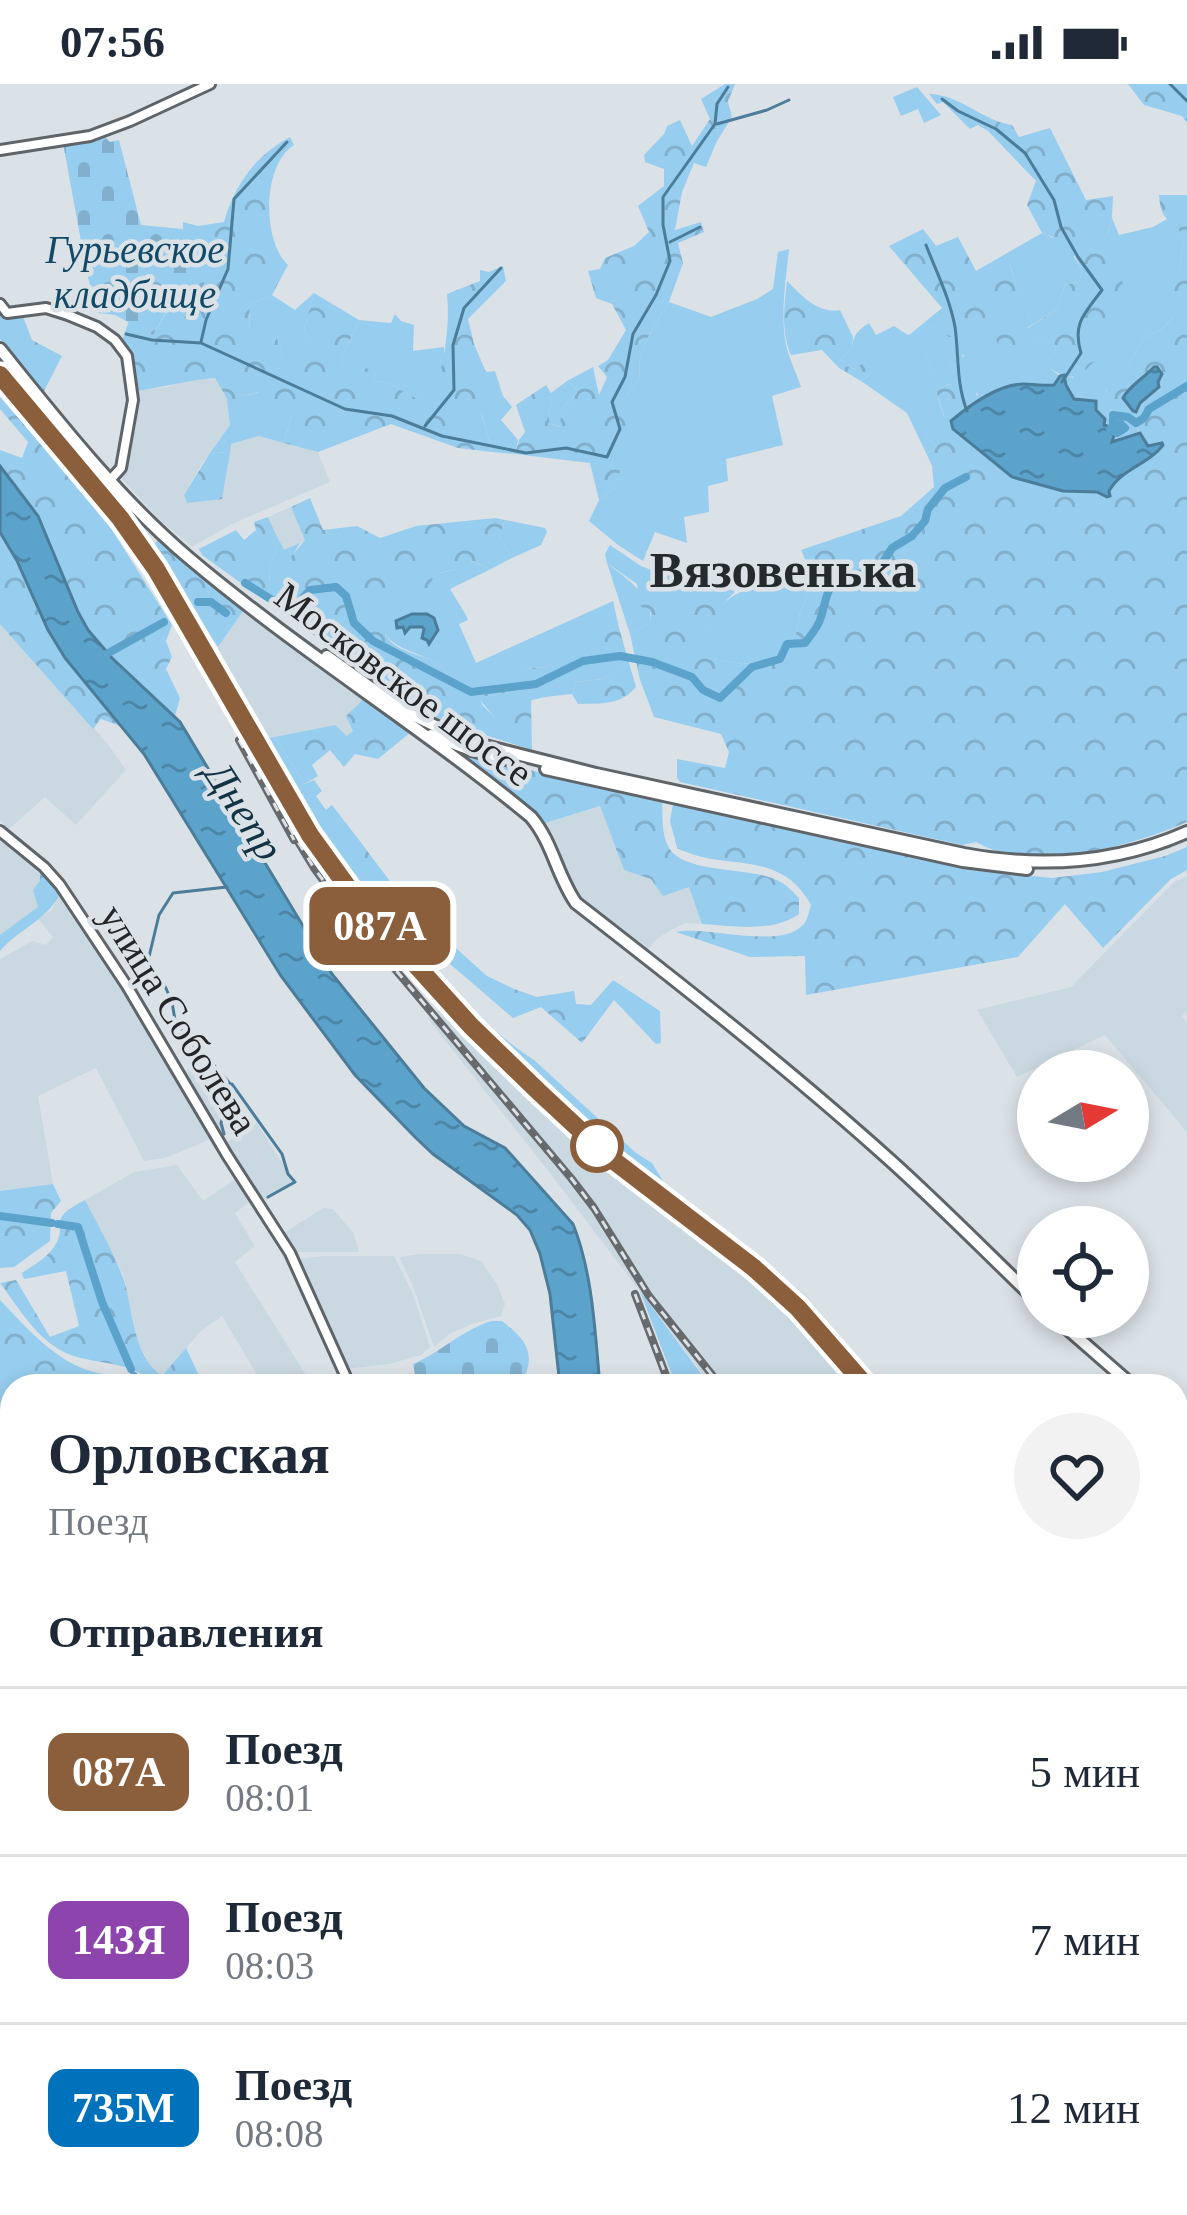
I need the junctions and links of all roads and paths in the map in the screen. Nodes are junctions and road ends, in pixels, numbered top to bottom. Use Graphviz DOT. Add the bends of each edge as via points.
graph roads {
  1 [pos="210,84"];
  2 [pos="0,150"];
  3 [pos="0,304"];
  4 [pos="0,350"];
  5 [pos="111,479"];
  6 [pos="254,608"];
  7 [pos="392,713"];
  8 [pos="0,831"];
  9 [pos="1187,836"];
  10 [pos="1017,1281"];
  11 [pos="1078,1338"];
  12 [pos="345,1374"];
  13 [pos="1119,1374"];
  1 -- 2 [label="street" via="90,136"];
  3 -- 5 [label="street" via="8,314 46,308 97,327 127,356 133,400 121,468"];
  4 -- 5 [label="main road, Московское шоссе"];
  5 -- 6 [label="main road, Московское шоссе" via="159,531"];
  6 -- 7 [label="main road, Московское шоссе"];
  6 -- 9 [label="main road" via="434,727 578,770 1008,861 1082,861"];
  7 -- 9 [label="main road" via="484,754 985,866 1082,868"];
  7 -- 10 [label="main road, Московское шоссе" via="532,817 577,903 838,1114"];
  8 -- 12 [label="street, улица Соболева" via="60,885 127,986 290,1253"];
  11 -- 13 [label="main road"];
}
